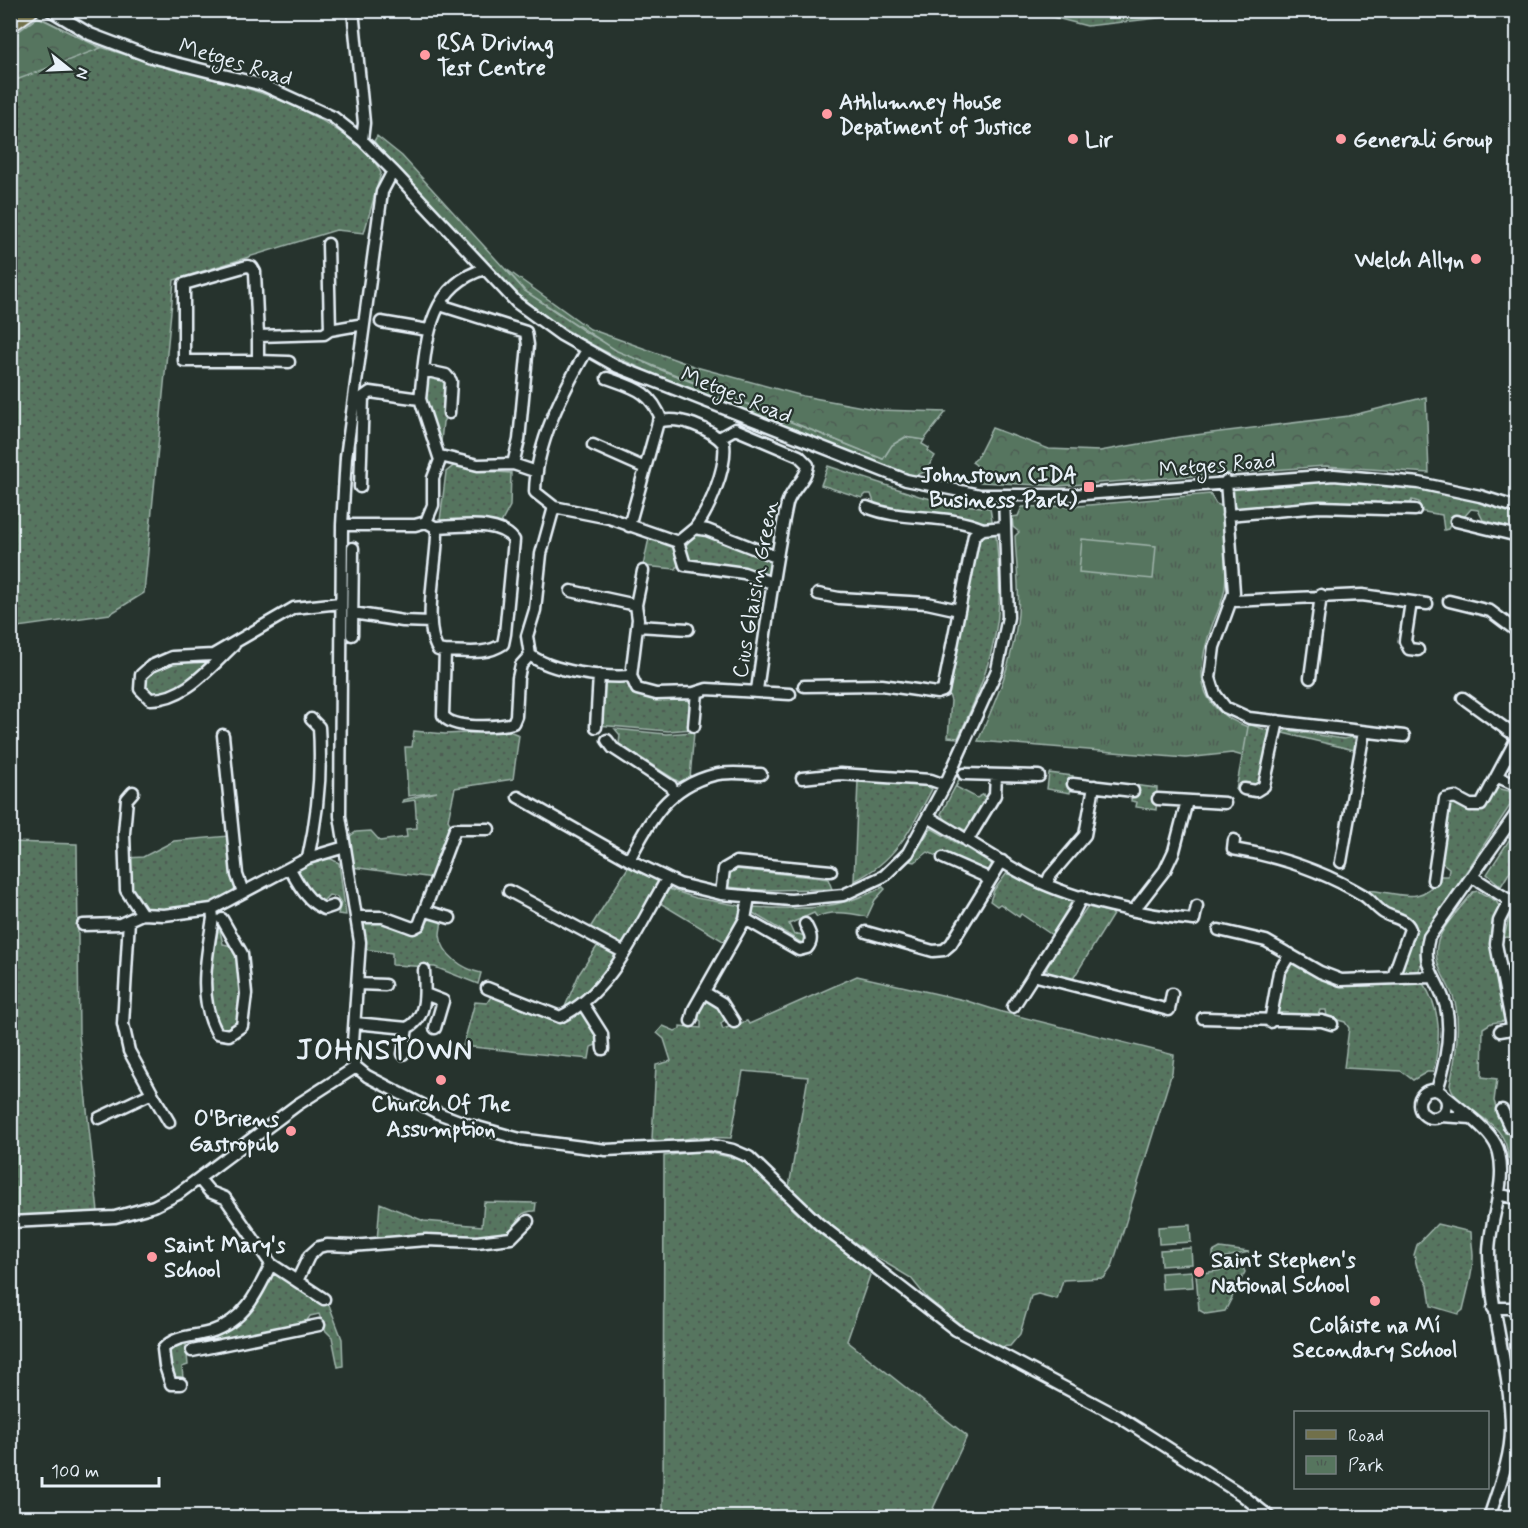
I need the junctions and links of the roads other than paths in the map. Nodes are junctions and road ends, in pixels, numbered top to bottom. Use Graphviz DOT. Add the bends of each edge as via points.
graph roads {
  1 [pos="31,10"];
  2 [pos="50,10"];
  3 [pos="353,10"];
  4 [pos="10,25"];
  5 [pos="362,140"];
  6 [pos="393,171"];
  7 [pos="328,244"];
  8 [pos="485,269"];
  9 [pos="440,305"];
  10 [pos="381,322"];
  11 [pos="364,324"];
  12 [pos="330,330"];
  13 [pos="429,330"];
  14 [pos="258,336"];
  15 [pos="587,350"];
  16 [pos="258,361"];
  17 [pos="289,362"];
  18 [pos="423,370"];
  19 [pos="607,378"];
  20 [pos="420,399"];
  21 [pos="449,413"];
  22 [pos="662,421"];
  23 [pos="362,429"];
  24 [pos="375,431"];
  25 [pos="719,438"];
  26 [pos="593,445"];
  27 [pos="440,456"];
  28 [pos="513,464"];
  29 [pos="645,468"];
  30 [pos="537,472"];
  31 [pos="1226,481"];
  32 [pos="360,487"];
  33 [pos="1004,495"];
  34 [pos="554,507"];
  35 [pos="867,507"];
  36 [pos="1518,508"];
  37 [pos="1415,510"];
  38 [pos="1228,515"];
  39 [pos="1456,521"];
  40 [pos="342,525"];
  41 [pos="431,525"];
  42 [pos="629,526"];
  43 [pos="1004,527"];
  44 [pos="695,528"];
  45 [pos="983,529"];
  46 [pos="1518,536"];
  47 [pos="678,543"];
  48 [pos="353,548"];
  49 [pos="776,556"];
  50 [pos="643,571"];
  51 [pos="772,583"];
  52 [pos="571,591"];
  53 [pos="818,594"];
  54 [pos="1321,595"];
  55 [pos="1233,601"];
  56 [pos="1449,601"];
  57 [pos="1411,602"];
  58 [pos="340,603"];
  59 [pos="1427,604"];
  60 [pos="636,605"];
  61 [pos="959,610"];
  62 [pos="353,614"];
  63 [pos="431,622"];
  64 [pos="637,626"];
  65 [pos="688,629"];
  66 [pos="1518,632"];
  67 [pos="352,635"];
  68 [pos="234,645"];
  69 [pos="1418,650"];
  70 [pos="445,651"];
  71 [pos="530,655"];
  72 [pos="599,675"];
  73 [pos="631,676"];
  74 [pos="1310,678"];
  75 [pos="804,686"];
  76 [pos="757,690"];
  77 [pos="697,692"];
  78 [pos="790,694"];
  79 [pos="1463,698"];
  80 [pos="311,719"];
  81 [pos="1278,722"];
  82 [pos="694,726"];
  83 [pos="596,727"];
  84 [pos="1364,732"];
  85 [pos="223,735"];
  86 [pos="1404,736"];
  87 [pos="1517,737"];
  88 [pos="607,740"];
  89 [pos="761,774"];
  90 [pos="964,774"];
  91 [pos="996,775"];
  92 [pos="1039,776"];
  93 [pos="1498,777"];
  94 [pos="802,778"];
  95 [pos="1073,784"];
  96 [pos="945,785"];
  97 [pos="1094,786"];
  98 [pos="1518,786"];
  99 [pos="1244,789"];
  100 [pos="1133,791"];
  101 [pos="133,792"];
  102 [pos="674,792"];
  103 [pos="518,797"];
  104 [pos="1158,799"];
  105 [pos="1187,801"];
  106 [pos="1225,803"];
  107 [pos="1518,811"];
  108 [pos="928,818"];
  109 [pos="489,829"];
  110 [pos="1234,840"];
  111 [pos="967,841"];
  112 [pos="345,847"];
  113 [pos="308,858"];
  114 [pos="943,858"];
  115 [pos="629,860"];
  116 [pos="1002,861"];
  117 [pos="1341,862"];
  118 [pos="290,869"];
  119 [pos="831,871"];
  120 [pos="1438,874"];
  121 [pos="1473,877"];
  122 [pos="667,879"];
  123 [pos="989,881"];
  124 [pos="1047,883"];
  125 [pos="509,891"];
  126 [pos="243,892"];
  127 [pos="721,894"];
  128 [pos="1082,896"];
  129 [pos="749,897"];
  130 [pos="1514,903"];
  131 [pos="333,906"];
  132 [pos="1197,906"];
  133 [pos="212,909"];
  134 [pos="1134,910"];
  135 [pos="426,911"];
  136 [pos="142,914"];
  137 [pos="357,917"];
  138 [pos="450,918"];
  139 [pos="222,919"];
  140 [pos="745,919"];
  141 [pos="129,920"];
  142 [pos="805,924"];
  143 [pos="83,925"];
  144 [pos="1219,930"];
  145 [pos="866,932"];
  146 [pos="623,952"];
  147 [pos="1290,954"];
  148 [pos="424,970"];
  149 [pos="1033,975"];
  150 [pos="1393,977"];
  151 [pos="1432,978"];
  152 [pos="358,984"];
  153 [pos="385,984"];
  154 [pos="487,988"];
  155 [pos="704,992"];
  156 [pos="424,994"];
  157 [pos="1172,994"];
  158 [pos="583,1004"];
  159 [pos="1013,1007"];
  160 [pos="1203,1018"];
  161 [pos="1325,1019"];
  162 [pos="692,1021"];
  163 [pos="734,1022"];
  164 [pos="1270,1022"];
  165 [pos="355,1023"];
  166 [pos="407,1028"];
  167 [pos="435,1028"];
  168 [pos="1500,1031"];
  169 [pos="603,1048"];
  170 [pos="402,1054"];
  171 [pos="356,1067"];
  172 [pos="152,1093"];
  173 [pos="1441,1093"];
  174 [pos="1440,1116"];
  175 [pos="99,1118"];
  176 [pos="1472,1118"];
  177 [pos="169,1122"];
  178 [pos="199,1179"];
  179 [pos="1498,1194"];
  180 [pos="1518,1199"];
  181 [pos="528,1221"];
  182 [pos="10,1222"];
  183 [pos="271,1264"];
  184 [pos="297,1281"];
  185 [pos="324,1299"];
  186 [pos="1493,1308"];
  187 [pos="1518,1308"];
  188 [pos="318,1325"];
  189 [pos="210,1332"];
  190 [pos="214,1346"];
  191 [pos="192,1351"];
  192 [pos="181,1384"];
  193 [pos="1271,1518"];
  194 [pos="1489,1518"];
  1 -- 4 [label="main road"];
  2 -- 5 [label="street, Metges Road" via="90,33 151,57 263,85 333,117"];
  3 -- 5 [label="street" via="364,123"];
  5 -- 6 [label="street, Metges Road"];
  6 -- 8 [label="street, Metges Road"];
  6 -- 11 [label="street" via="382,192"];
  7 -- 12 [label="street"];
  8 -- 9 [label="street" via="455,284"];
  8 -- 15 [label="street, Metges Road" via="517,303"];
  9 -- 13 [label="street"];
  9 -- 28 [label="street" via="526,332 520,428"];
  10 -- 13 [label="street"];
  11 -- 12 [label="street"];
  11 -- 40 [label="street" via="346,457"];
  12 -- 14 [label="street" via="324,334"];
  13 -- 18 [label="street"];
  14 -- 16 [label="street"];
  14 -- 16 [label="street" via="252,267 184,284 184,361"];
  15 -- 30 [label="street" via="565,390"];
  15 -- 33 [label="street, Metges Road" via="616,366 906,480 980,495"];
  16 -- 17 [label="street"];
  18 -- 20 [label="street"];
  18 -- 21 [label="street" via="446,375 451,381"];
  19 -- 22 [label="street" via="647,395"];
  20 -- 23 [label="street" via="370,392 363,397"];
  20 -- 27 [label="street"];
  22 -- 25 [label="street" via="684,422"];
  22 -- 29 [label="street" via="658,422"];
  23 -- 24 [label="street"];
  23 -- 32 [label="street"];
  25 -- 44 [label="street" via="725,451 722,467 706,514"];
  25 -- 49 [label="street, Cius Glaisin Green" via="735,429 800,456 808,465 788,502"];
  26 -- 29 [label="street"];
  27 -- 28 [label="street" via="478,465"];
  27 -- 41 [label="street" via="433,478"];
  28 -- 30 [label="street"];
  29 -- 42 [label="street"];
  30 -- 34 [label="street" via="535,492"];
  31 -- 33 [label="street, Metges Road" via="1071,495"];
  31 -- 36 [label="street, Metges Road" via="1344,476 1419,483"];
  31 -- 38 [label="street"];
  33 -- 43 [label="street"];
  34 -- 42 [label="street"];
  34 -- 71 [label="street" via="541,554 535,610 527,636"];
  35 -- 45 [label="street" via="879,512 954,520"];
  37 -- 38 [label="street" via="1320,507"];
  38 -- 55 [label="street"];
  39 -- 46 [label="street"];
  40 -- 41 [label="street"];
  40 -- 58 [label="street"];
  41 -- 63 [label="street" via="437,542"];
  41 -- 70 [label="street" via="497,529 508,532 514,540 503,644 488,652"];
  42 -- 47 [label="street"];
  43 -- 45 [label="street"];
  43 -- 96 [label="street" via="1008,617 997,670"];
  44 -- 47 [label="street"];
  44 -- 49 [label="street"];
  45 -- 61 [label="street" via="974,535"];
  47 -- 51 [label="street" via="685,565 744,573"];
  48 -- 62 [label="street"];
  49 -- 51 [label="street, Cius Glaisin Green"];
  50 -- 60 [label="street"];
  51 -- 76 [label="street, Cius Glaisin Green"];
  52 -- 60 [label="street"];
  53 -- 61 [label="street" via="927,603"];
  54 -- 55 [label="street"];
  54 -- 57 [label="street" via="1362,595"];
  54 -- 74 [label="street"];
  55 -- 81 [label="street" via="1211,658 1210,678 1215,694 1225,707 1240,715"];
  56 -- 66 [label="street" via="1490,611"];
  57 -- 59 [label="street"];
  57 -- 69 [label="street" via="1405,641 1409,649"];
  58 -- 68 [label="street" via="294,608"];
  58 -- 112 [label="street" via="340,816"];
  60 -- 64 [label="street"];
  61 -- 75 [label="street" via="943,692 882,685"];
  62 -- 63 [label="street"];
  62 -- 67 [label="street"];
  63 -- 70 [label="street" via="434,643 438,650"];
  64 -- 65 [label="street"];
  64 -- 73 [label="street"];
  68 -- 68 [label="street" via="189,686 166,700 150,699 140,689 141,675 151,666 172,657 213,655"];
  70 -- 71 [label="street" via="443,715 454,724 513,723 521,666"];
  71 -- 72 [label="street" via="538,661"];
  72 -- 73 [label="street"];
  72 -- 83 [label="street"];
  73 -- 77 [label="street" via="637,689 646,692"];
  76 -- 77 [label="street"];
  76 -- 78 [label="street"];
  77 -- 82 [label="street"];
  79 -- 87 [label="street"];
  80 -- 113 [label="street" via="319,727 321,763 320,797"];
  81 -- 84 [label="street"];
  81 -- 99 [label="street" via="1264,786 1256,791"];
  84 -- 86 [label="street"];
  84 -- 117 [label="street"];
  85 -- 126 [label="street" via="237,875"];
  87 -- 93 [label="street"];
  88 -- 102 [label="street"];
  89 -- 102 [label="street" via="714,775"];
  90 -- 91 [label="street"];
  91 -- 92 [label="street"];
  91 -- 111 [label="street" via="995,795"];
  93 -- 98 [label="street"];
  93 -- 120 [label="street" via="1481,805 1470,805 1455,797 1445,799"];
  94 -- 96 [label="street" via="840,774 931,780"];
  95 -- 97 [label="street"];
  96 -- 108 [label="street"];
  97 -- 100 [label="street"];
  97 -- 124 [label="street" via="1085,835"];
  101 -- 136 [label="street" via="127,799 124,833 126,890"];
  102 -- 115 [label="street" via="648,824"];
  103 -- 115 [label="street"];
  104 -- 105 [label="street"];
  105 -- 106 [label="street"];
  105 -- 134 [label="street" via="1165,870"];
  107 -- 121 [label="street"];
  108 -- 111 [label="street"];
  108 -- 129 [label="street" via="903,859 863,888 823,898"];
  109 -- 135 [label="street" via="455,829"];
  110 -- 150 [label="street" via="1233,849 1300,866 1362,894 1383,912 1406,922 1409,933"];
  111 -- 116 [label="street"];
  112 -- 113 [label="street"];
  112 -- 137 [label="street"];
  113 -- 118 [label="street"];
  114 -- 123 [label="street"];
  115 -- 122 [label="street"];
  116 -- 123 [label="street"];
  116 -- 124 [label="street"];
  118 -- 126 [label="street"];
  118 -- 131 [label="street" via="315,905 324,909"];
  119 -- 127 [label="street" via="736,862 724,869"];
  121 -- 130 [label="street"];
  121 -- 151 [label="street" via="1429,937 1427,958"];
  122 -- 127 [label="street"];
  122 -- 146 [label="street"];
  123 -- 145 [label="street" via="944,950 933,951"];
  124 -- 128 [label="street"];
  125 -- 146 [label="street"];
  126 -- 133 [label="street"];
  127 -- 129 [label="street"];
  128 -- 134 [label="street"];
  128 -- 149 [label="street"];
  129 -- 140 [label="street"];
  130 -- 168 [label="street" via="1499,921 1496,944 1512,1026"];
  132 -- 134 [label="street" via="1194,920"];
  133 -- 136 [label="street"];
  133 -- 139 [label="street" via="205,989 210,1020 217,1033 229,1035 242,1026 246,994 242,954"];
  135 -- 137 [label="street" via="413,928 383,917"];
  135 -- 138 [label="street"];
  136 -- 141 [label="street"];
  137 -- 152 [label="street"];
  140 -- 142 [label="street" via="799,950 807,948 810,942"];
  140 -- 155 [label="street"];
  141 -- 143 [label="street" via="120,924"];
  141 -- 172 [label="street" via="123,1024 129,1051"];
  144 -- 147 [label="street" via="1266,941"];
  146 -- 158 [label="street"];
  147 -- 150 [label="street" via="1341,980"];
  147 -- 164 [label="street" via="1279,972"];
  148 -- 156 [label="street"];
  149 -- 157 [label="street" via="1169,1010"];
  149 -- 159 [label="street"];
  150 -- 151 [label="street"];
  151 -- 173 [label="street" via="1446,1006 1448,1024"];
  152 -- 153 [label="street"];
  152 -- 165 [label="street"];
  154 -- 158 [label="street" via="560,1017"];
  155 -- 162 [label="street"];
  155 -- 163 [label="street" via="722,1003"];
  156 -- 166 [label="street" via="420,1018"];
  156 -- 167 [label="street" via="443,1001"];
  158 -- 169 [label="street" via="602,1034"];
  160 -- 164 [label="street"];
  161 -- 164 [label="street"];
  165 -- 166 [label="street"];
  165 -- 171 [label="street" via="352,1057"];
  166 -- 170 [label="street"];
  171 -- 178 [label="street" via="297,1105"];
  171 -- 193 [label="street" via="438,1113 520,1139 606,1150 710,1146 749,1157 819,1224 956,1330 1118,1416"];
  172 -- 175 [label="street"];
  172 -- 177 [label="street"];
  173 -- 174 [label="street" via="1447,1104"];
  173 -- 174 [label="street" via="1424,1093 1419,1106 1427,1116"];
  173 -- 176 [label="street"];
  174 -- 176 [label="street"];
  176 -- 179 [label="street" via="1498,1150"];
  178 -- 182 [label="street" via="154,1206 115,1217"];
  178 -- 183 [label="street" via="210,1192 225,1198"];
  179 -- 180 [label="street"];
  179 -- 186 [label="street" via="1490,1248"];
  181 -- 184 [label="street" via="511,1238 327,1245 309,1256"];
  183 -- 184 [label="street"];
  183 -- 189 [label="street" via="246,1311"];
  184 -- 185 [label="street"];
  186 -- 187 [label="street"];
  186 -- 194 [label="street" via="1509,1391 1511,1431"];
  188 -- 190 [label="street"];
  189 -- 190 [label="street"];
  189 -- 192 [label="street" via="170,1340 163,1349 171,1384"];
  190 -- 191 [label="street"];
}
